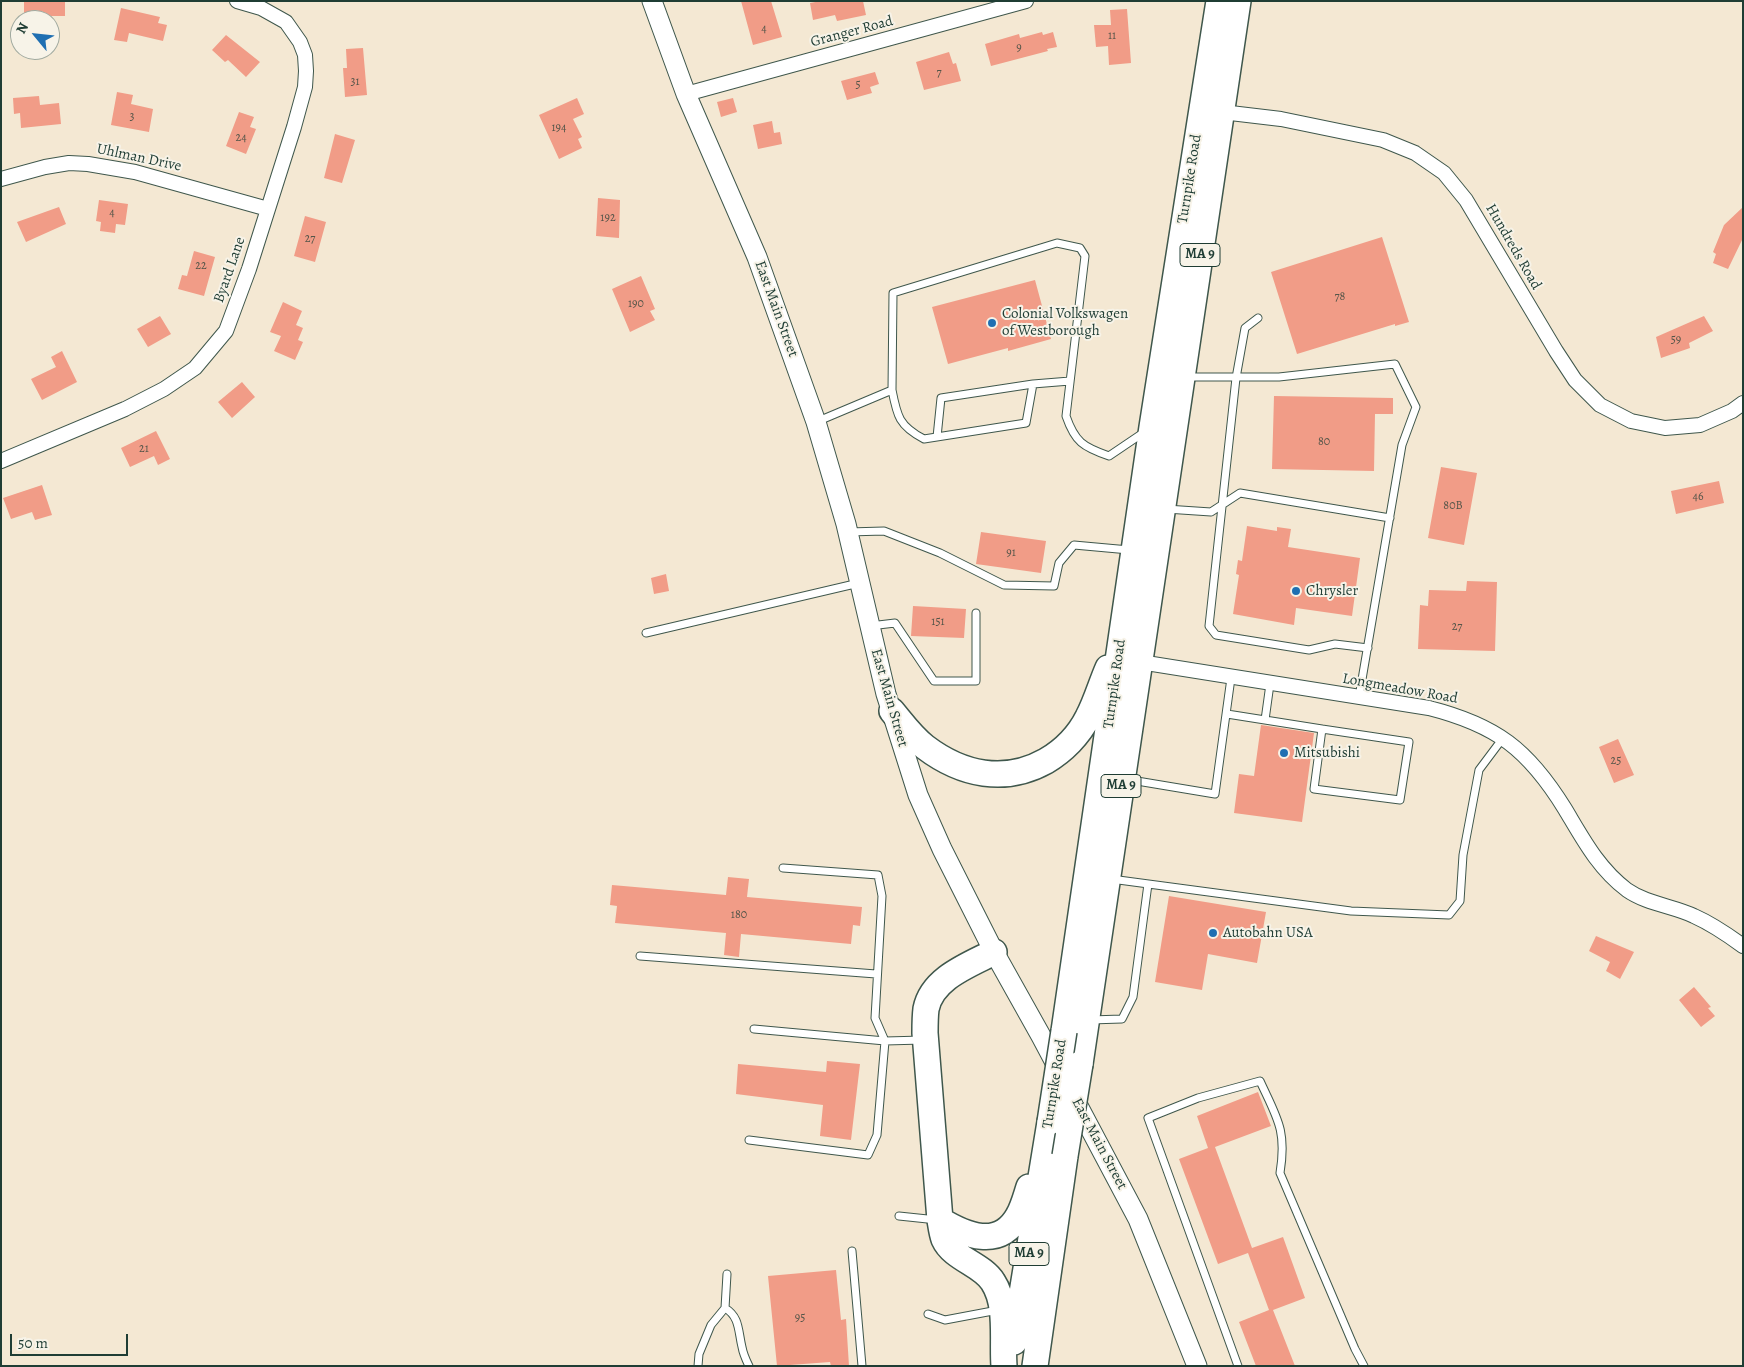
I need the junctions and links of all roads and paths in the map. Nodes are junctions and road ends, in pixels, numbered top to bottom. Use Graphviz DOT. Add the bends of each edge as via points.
graph roads {
  1 [pos="237,1"];
  2 [pos="652,1"];
  3 [pos="1026,1"];
  4 [pos="1218,1"];
  5 [pos="1238,1"];
  6 [pos="686,94"];
  7 [pos="1222,112"];
  8 [pos="1,179"];
  9 [pos="268,209"];
  10 [pos="1258,318"];
  11 [pos="1182,377"];
  12 [pos="1236,378"];
  13 [pos="1070,381"];
  14 [pos="1033,384"];
  15 [pos="892,390"];
  16 [pos="1743,403"];
  17 [pos="816,422"];
  18 [pos="1152,427"];
  19 [pos="937,437"];
  20 [pos="1,461"];
  21 [pos="1222,505"];
  22 [pos="1163,509"];
  23 [pos="1390,518"];
  24 [pos="848,532"];
  25 [pos="1134,551"];
  26 [pos="859,582"];
  27 [pos="976,613"];
  28 [pos="870,626"];
  29 [pos="1123,628"];
  30 [pos="646,634"];
  31 [pos="1368,648"];
  32 [pos="1140,662"];
  33 [pos="1231,678"];
  34 [pos="1270,684"];
  35 [pos="1359,698"];
  36 [pos="892,711"];
  37 [pos="1227,714"];
  38 [pos="1265,720"];
  39 [pos="1322,729"];
  40 [pos="1503,738"];
  41 [pos="1122,779"];
  42 [pos="783,868"];
  43 [pos="1108,879"];
  44 [pos="1148,884"];
  45 [pos="1739,940"];
  46 [pos="994,952"];
  47 [pos="640,956"];
  48 [pos="876,974"];
  49 [pos="1087,1020"];
  50 [pos="754,1029"];
  51 [pos="925,1040"];
  52 [pos="885,1041"];
  53 [pos="749,1140"];
  54 [pos="1054,1140"];
  55 [pos="899,1216"];
  56 [pos="940,1220"];
  57 [pos="852,1251"];
  58 [pos="727,1274"];
  59 [pos="725,1308"];
  60 [pos="1002,1309"];
  61 [pos="928,1314"];
  62 [pos="698,1366"];
  63 [pos="749,1366"];
  64 [pos="862,1366"];
  65 [pos="1004,1366"];
  66 [pos="1010,1366"];
  67 [pos="1035,1366"];
  68 [pos="1197,1366"];
  69 [pos="1238,1366"];
  70 [pos="1364,1366"];
  1 -- 9 [label="street, Byard Lane" via="261,8 286,22 305,55 305,87"];
  2 -- 6 [label="main road, East Main Street"];
  3 -- 6 [label="street, Granger Road"];
  4 -- 18 [label="highway, Turnpike Road / MA 9"];
  5 -- 7 [label="highway, Turnpike Road / MA 9"];
  6 -- 17 [label="main road, East Main Street" via="757,257"];
  7 -- 11 [label="highway, Turnpike Road / MA 9"];
  7 -- 16 [label="street, Hundreds Road" via="1281,119 1383,140 1415,153 1444,174 1466,200 1575,380 1600,405 1631,421 1666,428 1700,425"];
  8 -- 9 [label="street, Uhlman Drive" via="69,163 88,164 136,172"];
  9 -- 20 [label="street, Byard Lane" via="226,331 195,368 145,399"];
  10 -- 12 [label="lane" via="1245,328"];
  11 -- 12 [label="lane"];
  11 -- 22 [label="highway, Turnpike Road / MA 9"];
  12 -- 21 [label="lane"];
  12 -- 23 [label="lane" via="1279,377 1395,364 1416,407 1402,445"];
  13 -- 14 [label="lane"];
  13 -- 15 [label="lane" via="1085,256 1080,248 1056,243 893,293"];
  13 -- 18 [label="lane" via="1066,416 1072,433 1082,445 1109,456"];
  14 -- 19 [label="lane" via="1026,423"];
  14 -- 19 [label="lane" via="941,398"];
  15 -- 17 [label="lane"];
  15 -- 19 [label="lane" via="897,415 905,427 924,439"];
  17 -- 24 [label="main road, East Main Street"];
  18 -- 25 [label="highway, Turnpike Road / MA 9"];
  21 -- 22 [label="lane" via="1211,512"];
  21 -- 23 [label="lane" via="1240,493"];
  21 -- 31 [label="lane" via="1208,626 1216,635 1309,650 1334,644"];
  22 -- 32 [label="highway, Turnpike Road / MA 9"];
  23 -- 31 [label="lane"];
  24 -- 25 [label="lane" via="884,531 940,553 1004,585 1054,586 1059,563 1074,545"];
  24 -- 26 [label="main road, East Main Street"];
  25 -- 29 [label="highway, Turnpike Road / MA 9"];
  26 -- 28 [label="main road, East Main Street"];
  26 -- 30 [label="lane"];
  27 -- 28 [label="lane" via="976,681 934,681 895,623"];
  28 -- 36 [label="main road, East Main Street"];
  29 -- 36 [label="highway" via="1083,725 1054,756 1022,772 991,775 948,761 924,746"];
  29 -- 54 [label="highway, Turnpike Road / MA 9, bridge" via="1064,1031"];
  31 -- 35 [label="lane"];
  32 -- 33 [label="street, Longmeadow Road"];
  32 -- 41 [label="highway, Turnpike Road / MA 9"];
  33 -- 34 [label="street, Longmeadow Road"];
  33 -- 37 [label="lane"];
  34 -- 35 [label="street, Longmeadow Road"];
  34 -- 38 [label="lane"];
  35 -- 40 [label="street, Longmeadow Road" via="1462,716"];
  36 -- 46 [label="main road, East Main Street" via="918,795"];
  37 -- 38 [label="lane"];
  37 -- 41 [label="lane" via="1215,794"];
  38 -- 39 [label="lane"];
  39 -- 39 [label="lane" via="1314,789 1400,800 1408,742"];
  40 -- 44 [label="lane" via="1479,770 1463,855 1460,901 1449,915 1351,911"];
  40 -- 45 [label="street, Longmeadow Road" via="1544,779 1602,868 1628,891 1693,915"];
  41 -- 43 [label="highway, Turnpike Road / MA 9"];
  42 -- 48 [label="lane" via="878,875 882,896"];
  43 -- 44 [label="lane"];
  43 -- 49 [label="highway, Turnpike Road / MA 9"];
  44 -- 49 [label="lane" via="1134,997 1122,1019"];
  46 -- 51 [label="highway" via="956,972 933,993 926,1009"];
  46 -- 68 [label="main road, East Main Street" via="1138,1219"];
  47 -- 48 [label="lane"];
  48 -- 52 [label="lane" via="875,1018"];
  49 -- 54 [label="highway, Turnpike Road / MA 9, bridge" via="1080,1064"];
  50 -- 52 [label="lane"];
  51 -- 52 [label="lane"];
  51 -- 56 [label="highway"];
  52 -- 53 [label="lane" via="876,1135 868,1155"];
  54 -- 56 [label="highway" via="1018,1217 1008,1227 993,1236 978,1237 962,1234"];
  54 -- 66 [label="highway, Turnpike Road / MA 9"];
  54 -- 67 [label="highway, Turnpike Road / MA 9"];
  55 -- 56 [label="lane"];
  56 -- 60 [label="highway" via="944,1240 993,1282"];
  57 -- 64 [label="lane"];
  58 -- 59 [label="lane"];
  59 -- 62 [label="lane" via="711,1325 699,1354"];
  59 -- 63 [label="lane" via="737,1319"];
  60 -- 61 [label="lane" via="945,1320"];
  60 -- 65 [label="highway"];
  69 -- 70 [label="lane" via="1148,1118 1198,1098 1260,1081 1283,1132 1280,1173"];
}
